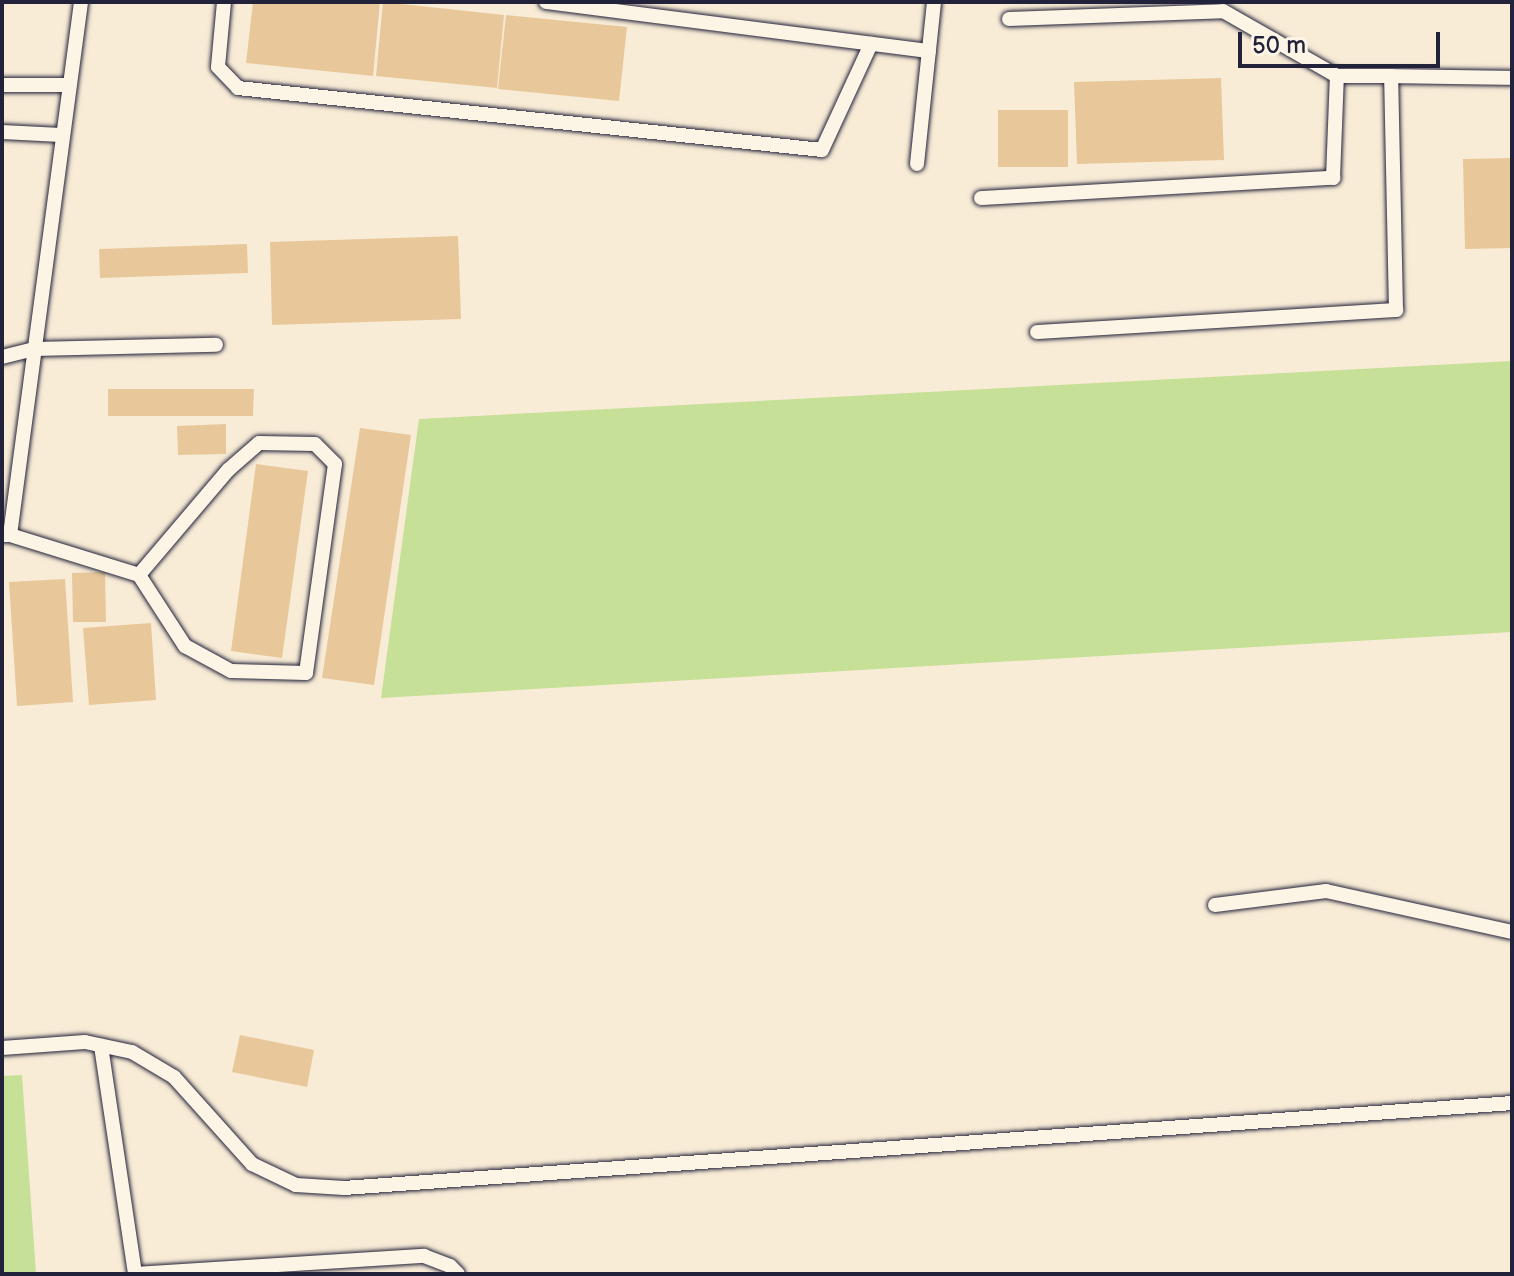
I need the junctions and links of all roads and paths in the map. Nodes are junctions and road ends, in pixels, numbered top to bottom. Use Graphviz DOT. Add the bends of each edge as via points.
graph roads {
  1 [pos="81,2"];
  2 [pos="224,2"];
  3 [pos="546,2"];
  4 [pos="934,2"];
  5 [pos="633,8"];
  6 [pos="1009,19"];
  7 [pos="871,44"];
  8 [pos="929,51"];
  9 [pos="1337,76"];
  10 [pos="1391,76"];
  11 [pos="1512,78"];
  12 [pos="2,85"];
  13 [pos="67,85"];
  14 [pos="2,132"];
  15 [pos="61,135"];
  16 [pos="917,164"];
  17 [pos="981,198"];
  18 [pos="1037,332"];
  19 [pos="216,345"];
  20 [pos="34,349"];
  21 [pos="2,357"];
  22 [pos="6,535"];
  23 [pos="139,575"];
  24 [pos="1215,905"];
  25 [pos="1512,932"];
  26 [pos="101,1046"];
  27 [pos="2,1048"];
  28 [pos="1512,1103"];
  29 [pos="135,1274"];
  30 [pos="458,1274"];
  1 -- 13 [label="lane"];
  2 -- 7 [label="lane" via="218,67 238,88 822,150"];
  3 -- 5 [label="lane"];
  4 -- 8 [label="lane"];
  5 -- 7 [label="lane"];
  6 -- 9 [label="lane" via="1223,11"];
  7 -- 8 [label="lane"];
  8 -- 16 [label="lane"];
  9 -- 10 [label="lane"];
  9 -- 17 [label="lane" via="1333,178"];
  10 -- 11 [label="lane"];
  10 -- 18 [label="lane" via="1396,310"];
  12 -- 13 [label="lane"];
  13 -- 15 [label="lane"];
  14 -- 15 [label="lane"];
  15 -- 20 [label="lane"];
  19 -- 20 [label="lane"];
  20 -- 21 [label="lane"];
  20 -- 22 [label="lane"];
  22 -- 23 [label="lane"];
  23 -- 23 [label="lane" via="185,646 231,671 306,673 335,464 315,444 259,443 228,470"];
  24 -- 25 [label="lane" via="1326,891"];
  26 -- 27 [label="lane"];
  26 -- 28 [label="lane" via="132,1052 174,1077 252,1164 296,1185 344,1188"];
  26 -- 29 [label="lane"];
  29 -- 30 [label="lane" via="424,1256"];
}
